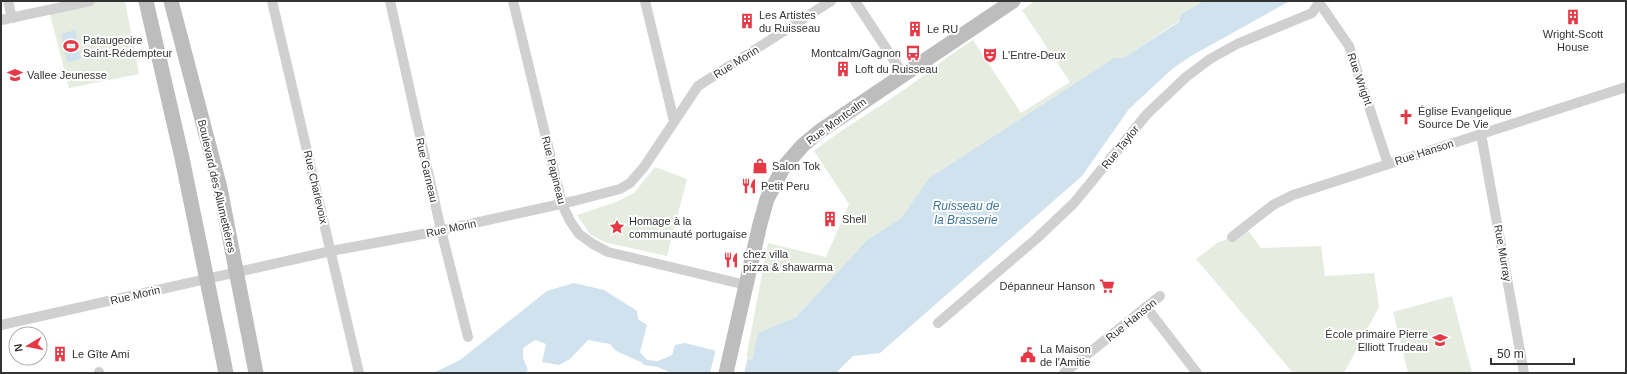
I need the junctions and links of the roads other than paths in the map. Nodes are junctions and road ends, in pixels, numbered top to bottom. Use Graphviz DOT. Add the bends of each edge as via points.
graph roads {
  1 [pos="8,1"];
  2 [pos="90,1"];
  3 [pos="146,1"];
  4 [pos="171,1"];
  5 [pos="272,1"];
  6 [pos="390,1"];
  7 [pos="513,1"];
  8 [pos="645,1"];
  9 [pos="831,1"];
  10 [pos="855,1"];
  11 [pos="1007,2"];
  12 [pos="1319,2"];
  13 [pos="12,18"];
  14 [pos="1,20"];
  15 [pos="903,74"];
  16 [pos="1626,87"];
  17 [pos="674,121"];
  18 [pos="1482,134"];
  19 [pos="1388,164"];
  20 [pos="562,204"];
  21 [pos="441,230"];
  22 [pos="1232,237"];
  23 [pos="331,251"];
  24 [pos="236,272"];
  25 [pos="208,279"];
  26 [pos="746,285"];
  27 [pos="1160,296"];
  28 [pos="1146,307"];
  29 [pos="938,323"];
  30 [pos="1,325"];
  31 [pos="468,337"];
  32 [pos="226,373"];
  33 [pos="256,373"];
  34 [pos="359,373"];
  35 [pos="726,373"];
  36 [pos="1064,373"];
  37 [pos="1197,373"];
  38 [pos="1524,373"];
  1 -- 13 [label="street"];
  2 -- 13 [label="street"];
  3 -- 25 [label="main road"];
  4 -- 24 [label="main road, Boulevard des Allumettières" via="220,188"];
  5 -- 23 [label="street, Rue Charlevoix"];
  6 -- 21 [label="street, Rue Garneau"];
  7 -- 20 [label="street, Rue Papineau"];
  8 -- 17 [label="street"];
  9 -- 17 [label="street, Rue Morin" via="698,86"];
  10 -- 15 [label="street"];
  11 -- 15 [label="main road, Rue Montcalm"];
  12 -- 19 [label="street, Rue Wright" via="1349,46"];
  12 -- 29 [label="street, Rue Taylor" via="1312,13 1237,44 1210,59 1186,77 1147,114 1074,203"];
  13 -- 14 [label="street"];
  15 -- 26 [label="main road, Rue Montcalm" via="802,145 783,168 764,209"];
  16 -- 18 [label="street, Rue Hanson"];
  17 -- 20 [label="street, Rue Morin" via="644,167 626,186 613,192"];
  18 -- 19 [label="street, Rue Hanson"];
  18 -- 38 [label="street, Rue Murray"];
  19 -- 22 [label="street, Rue Hanson" via="1278,201"];
  20 -- 21 [label="street, Rue Morin"];
  20 -- 26 [label="street, Rue Papineau" via="579,234 608,252"];
  21 -- 23 [label="street, Rue Morin"];
  21 -- 31 [label="street, Rue Garneau"];
  23 -- 24 [label="street, Rue Morin"];
  23 -- 34 [label="street, Rue Charlevoix"];
  24 -- 25 [label="street, Rue Morin"];
  24 -- 33 [label="main road, Boulevard des Allumettières"];
  25 -- 30 [label="street, Rue Morin"];
  25 -- 32 [label="main road"];
  26 -- 35 [label="main road, Rue Montcalm"];
  27 -- 28 [label="street, Rue Hanson"];
  28 -- 36 [label="street, Rue Hanson"];
  28 -- 37 [label="street"];
}
